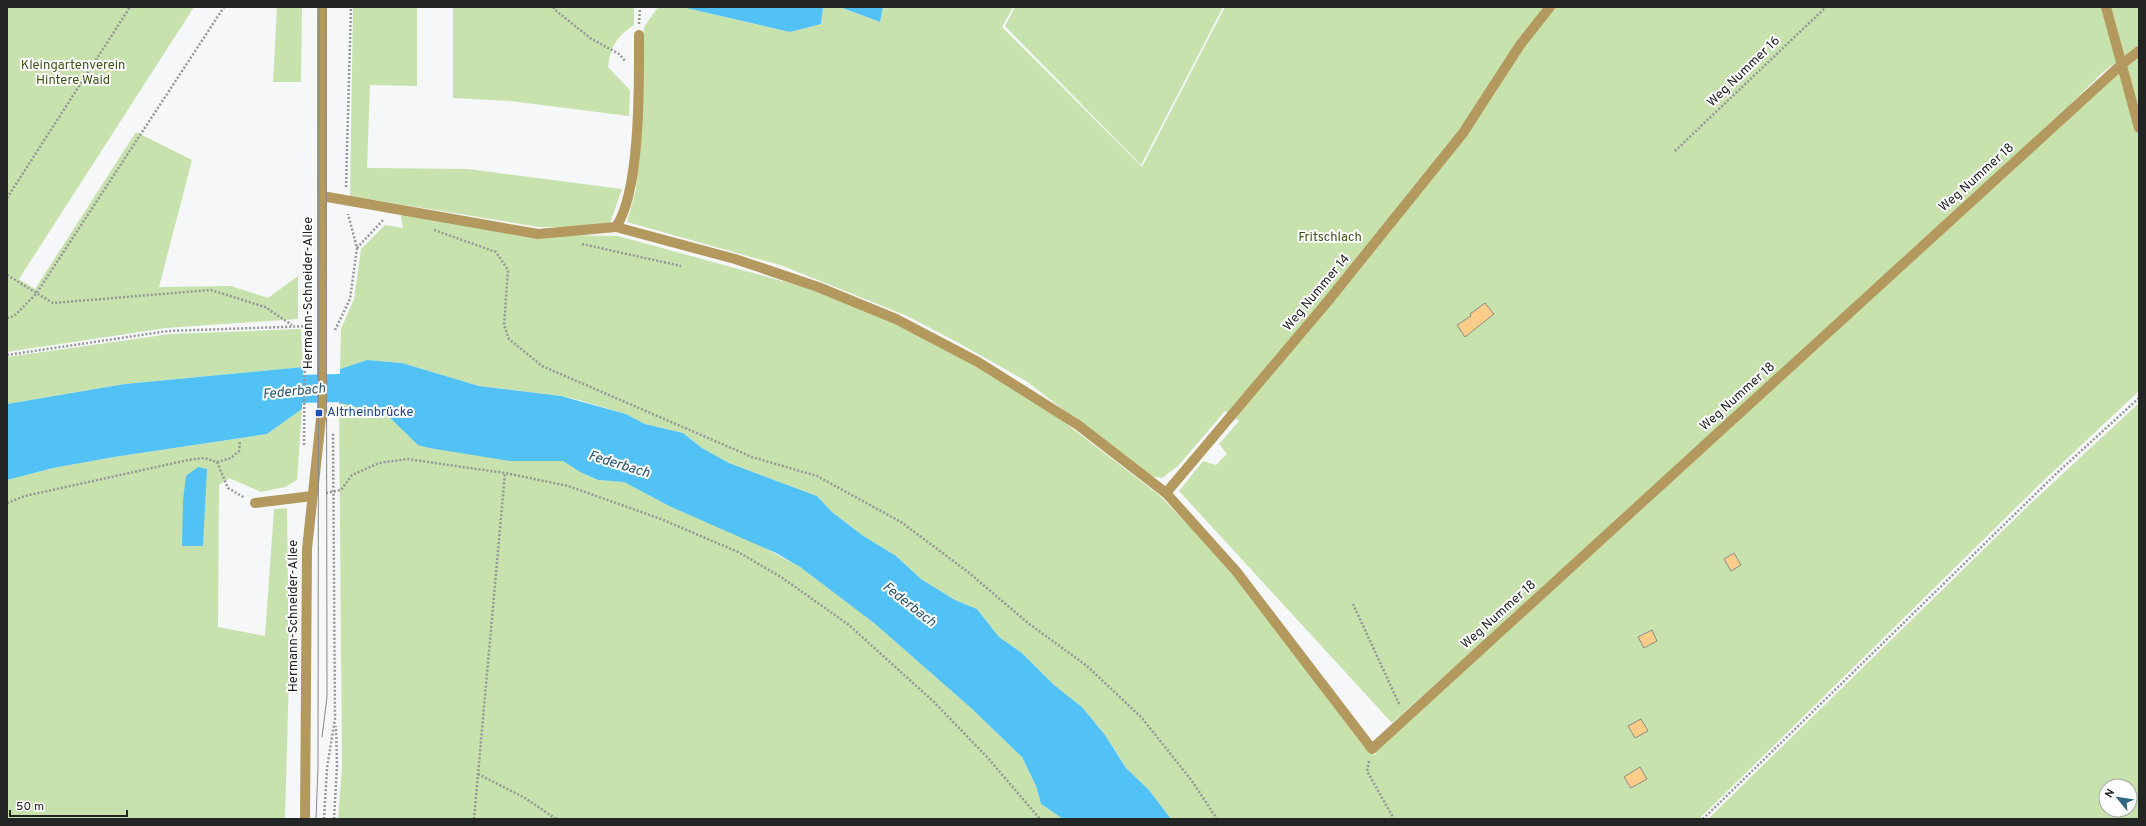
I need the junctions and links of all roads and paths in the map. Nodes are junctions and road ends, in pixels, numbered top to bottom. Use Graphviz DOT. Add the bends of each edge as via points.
graph roads {
  1 [pos="129,7"];
  2 [pos="224,7"];
  3 [pos="322,7"];
  4 [pos="351,7"];
  5 [pos="554,7"];
  6 [pos="640,7"];
  7 [pos="1550,7"];
  8 [pos="1826,7"];
  9 [pos="2106,7"];
  10 [pos="640,34"];
  11 [pos="611,49"];
  12 [pos="2139,51"];
  13 [pos="2122,64"];
  14 [pos="2139,128"];
  15 [pos="1675,151"];
  16 [pos="322,196"];
  17 [pos="7,198"];
  18 [pos="345,200"];
  19 [pos="395,208"];
  20 [pos="616,227"];
  21 [pos="429,228"];
  22 [pos="576,242"];
  23 [pos="357,248"];
  24 [pos="680,266"];
  25 [pos="7,275"];
  26 [pos="36,294"];
  27 [pos="7,318"];
  28 [pos="293,326"];
  29 [pos="334,331"];
  30 [pos="7,355"];
  31 [pos="2139,398"];
  32 [pos="333,427"];
  33 [pos="304,436"];
  34 [pos="240,441"];
  35 [pos="217,462"];
  36 [pos="504,473"];
  37 [pos="334,492"];
  38 [pos="1166,493"];
  39 [pos="312,496"];
  40 [pos="255,502"];
  41 [pos="7,503"];
  42 [pos="1353,604"];
  43 [pos="1407,717"];
  44 [pos="335,719"];
  45 [pos="1372,749"];
  46 [pos="478,774"];
  47 [pos="305,819"];
  48 [pos="324,819"];
  49 [pos="334,819"];
  50 [pos="474,819"];
  51 [pos="556,819"];
  52 [pos="1040,819"];
  53 [pos="1217,819"];
  54 [pos="1394,819"];
  55 [pos="1702,819"];
  1 -- 17 [label="path"];
  2 -- 26 [label="path"];
  3 -- 16 [label="street, Hermann-Schneider-Allee"];
  4 -- 18 [label="path"];
  5 -- 11 [label="path" via="590,38"];
  6 -- 10 [label="path"];
  7 -- 38 [label="street, Weg Nummer 14" via="1520,45 1464,133 1328,301"];
  8 -- 15 [label="path, Weg Nummer 16"];
  9 -- 13 [label="street"];
  10 -- 20 [label="street" via="631,190 623,216"];
  12 -- 13 [label="street, Weg Nummer 18"];
  13 -- 14 [label="street"];
  13 -- 43 [label="street, Weg Nummer 18"];
  16 -- 18 [label="street"];
  16 -- 39 [label="street, Hermann-Schneider-Allee" via="322,409"];
  18 -- 19 [label="street"];
  18 -- 23 [label="path"];
  19 -- 20 [label="street" via="538,234"];
  19 -- 23 [label="path"];
  20 -- 38 [label="street" via="735,259 818,287 896,318 978,362 1078,425"];
  21 -- 53 [label="path" via="496,252 508,270 504,325 509,339 542,366 752,457 817,476 901,522 968,572 1028,623 1087,666 1142,718 1192,781"];
  22 -- 24 [label="path"];
  23 -- 29 [label="path" via="350,299"];
  25 -- 26 [label="path"];
  26 -- 27 [label="path" via="14,316"];
  26 -- 28 [label="path" via="53,303 211,290 266,307"];
  28 -- 30 [label="path" via="168,332"];
  28 -- 33 [label="path" via="305,326"];
  31 -- 55 [label="path" via="2058,472"];
  32 -- 37 [label="path"];
  34 -- 35 [label="path" via="239,452 231,458"];
  35 -- 40 [label="path" via="228,488"];
  35 -- 41 [label="path" via="204,458 188,460 25,496"];
  36 -- 37 [label="path" via="407,459 379,463 363,470 352,475 341,490"];
  36 -- 46 [label="path"];
  36 -- 52 [label="path" via="568,486 661,519 738,552 781,577 849,625 934,702 987,757"];
  37 -- 39 [label="path"];
  37 -- 44 [label="path"];
  38 -- 45 [label="street" via="1236,571"];
  39 -- 40 [label="street"];
  39 -- 47 [label="street, Hermann-Schneider-Allee" via="306,549"];
  42 -- 43 [label="path"];
  43 -- 45 [label="street, Weg Nummer 18"];
  44 -- 48 [label="path" via="327,768"];
  44 -- 49 [label="path" via="337,766"];
  45 -- 54 [label="path" via="1367,771"];
  46 -- 50 [label="path"];
  46 -- 51 [label="path" via="525,798"];
}
